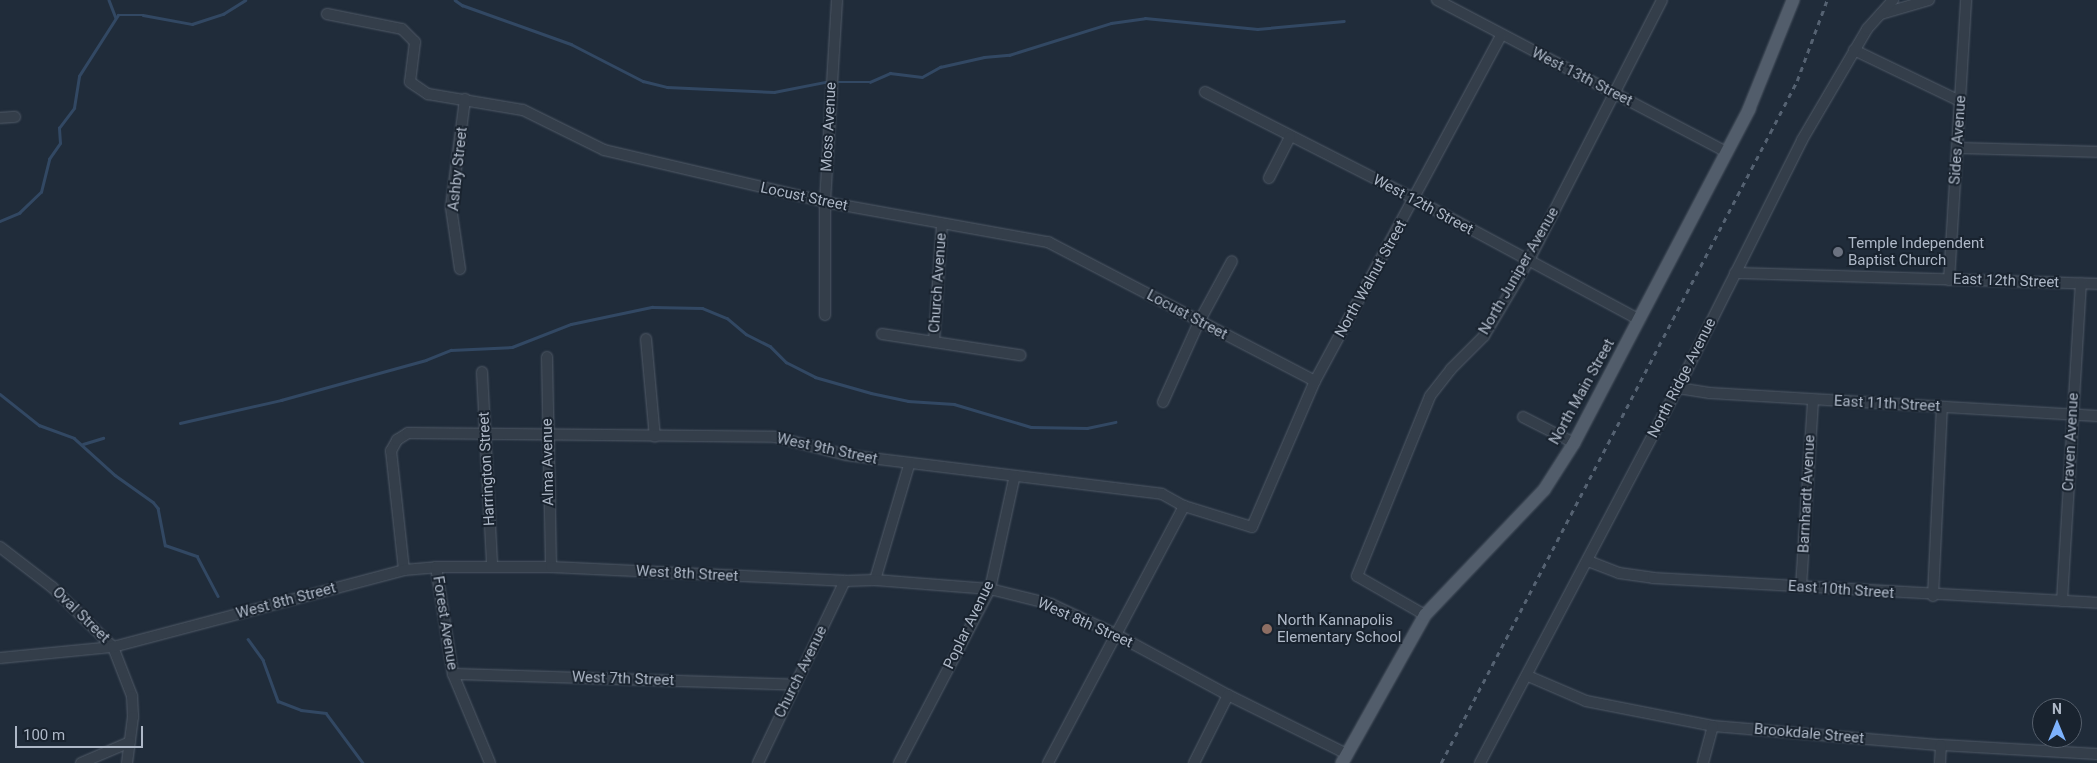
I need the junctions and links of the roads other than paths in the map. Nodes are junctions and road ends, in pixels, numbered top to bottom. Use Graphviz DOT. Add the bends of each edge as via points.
graph roads {
  1 [pos="837,0"];
  2 [pos="1438,0"];
  3 [pos="1662,0"];
  4 [pos="1793,0"];
  5 [pos="1893,0"];
  6 [pos="1929,0"];
  7 [pos="1966,0"];
  8 [pos="326,14"];
  9 [pos="1880,14"];
  10 [pos="1501,35"];
  11 [pos="1854,50"];
  12 [pos="1205,92"];
  13 [pos="1614,94"];
  14 [pos="465,99"];
  15 [pos="1960,101"];
  16 [pos="0,118"];
  17 [pos="16,118"];
  18 [pos="1290,137"];
  19 [pos="1957,148"];
  20 [pos="1727,152"];
  21 [pos="2097,152"];
  22 [pos="1269,178"];
  23 [pos="1415,199"];
  24 [pos="825,202"];
  25 [pos="942,224"];
  26 [pos="1232,261"];
  27 [pos="1528,262"];
  28 [pos="460,269"];
  29 [pos="1735,273"];
  30 [pos="1949,280"];
  31 [pos="2081,284"];
  32 [pos="2097,284"];
  33 [pos="825,315"];
  34 [pos="1640,320"];
  35 [pos="1199,322"];
  36 [pos="882,334"];
  37 [pos="646,339"];
  38 [pos="934,342"];
  39 [pos="1020,355"];
  40 [pos="546,357"];
  41 [pos="482,372"];
  42 [pos="1315,381"];
  43 [pos="1678,388"];
  44 [pos="1812,400"];
  45 [pos="1163,402"];
  46 [pos="1942,406"];
  47 [pos="2073,414"];
  48 [pos="2097,416"];
  49 [pos="1523,417"];
  50 [pos="485,436"];
  51 [pos="547,436"];
  52 [pos="655,437"];
  53 [pos="1574,443"];
  54 [pos="909,464"];
  55 [pos="1014,479"];
  56 [pos="1184,506"];
  57 [pos="1252,527"];
  58 [pos="0,547"];
  59 [pos="1588,561"];
  60 [pos="492,566"];
  61 [pos="436,567"];
  62 [pos="551,567"];
  63 [pos="404,570"];
  64 [pos="875,580"];
  65 [pos="846,582"];
  66 [pos="1801,587"];
  67 [pos="990,589"];
  68 [pos="1932,596"];
  69 [pos="2062,601"];
  70 [pos="2097,603"];
  71 [pos="1425,615"];
  72 [pos="1115,634"];
  73 [pos="113,647"];
  74 [pos="0,658"];
  75 [pos="452,674"];
  76 [pos="1528,676"];
  77 [pos="794,685"];
  78 [pos="1228,696"];
  79 [pos="1713,726"];
  80 [pos="130,742"];
  81 [pos="1941,745"];
  82 [pos="2097,754"];
  83 [pos="1345,759"];
  84 [pos="82,763"];
  85 [pos="127,763"];
  86 [pos="490,763"];
  87 [pos="758,763"];
  88 [pos="899,763"];
  89 [pos="1048,763"];
  90 [pos="1194,763"];
  91 [pos="1480,763"];
  92 [pos="1703,763"];
  93 [pos="1940,763"];
  1 -- 24 [label="street, Moss Avenue"];
  2 -- 10 [label="street, West 13th Street"];
  3 -- 13 [label="street, North Juniper Avenue"];
  4 -- 20 [label="main road, North Main Street" via="1766,70"];
  5 -- 9 [label="street, North Ridge Avenue"];
  6 -- 9 [label="street"];
  7 -- 15 [label="street, Sides Avenue"];
  8 -- 14 [label="street, Locust Street" via="402,29 415,42 410,82 428,94"];
  9 -- 11 [label="street, North Ridge Avenue"];
  10 -- 13 [label="street, West 13th Street"];
  10 -- 23 [label="street, North Walnut Street"];
  11 -- 15 [label="street"];
  11 -- 29 [label="street, North Ridge Avenue" via="1802,140"];
  12 -- 18 [label="street, West 12th Street"];
  13 -- 20 [label="street, West 13th Street"];
  13 -- 27 [label="street, North Juniper Avenue"];
  14 -- 24 [label="street, Locust Street" via="523,110 604,150"];
  14 -- 28 [label="street, Ashby Street" via="451,207"];
  15 -- 19 [label="street, Sides Avenue"];
  16 -- 17 [label="street"];
  18 -- 22 [label="street"];
  18 -- 23 [label="street, West 12th Street"];
  19 -- 21 [label="street"];
  19 -- 30 [label="street, Sides Avenue"];
  20 -- 34 [label="main road, North Main Street"];
  23 -- 27 [label="street, West 12th Street"];
  23 -- 42 [label="street, North Walnut Street"];
  24 -- 25 [label="street, Locust Street"];
  24 -- 33 [label="street, Moss Avenue"];
  25 -- 35 [label="street, Locust Street" via="1048,242"];
  25 -- 38 [label="street, Church Avenue"];
  26 -- 35 [label="street"];
  27 -- 34 [label="street, West 12th Street"];
  27 -- 71 [label="street, North Juniper Avenue" via="1484,336 1430,396 1357,576"];
  29 -- 30 [label="street, East 12th Street"];
  29 -- 43 [label="street, North Ridge Avenue"];
  30 -- 31 [label="street, East 12th Street"];
  31 -- 32 [label="street, East 12th Street"];
  31 -- 47 [label="street, Craven Avenue"];
  34 -- 53 [label="main road, North Main Street"];
  35 -- 42 [label="street, Locust Street"];
  35 -- 45 [label="street"];
  36 -- 38 [label="street, Church Avenue"];
  37 -- 52 [label="street"];
  38 -- 39 [label="street, Church Avenue"];
  40 -- 51 [label="street, Alma Avenue"];
  41 -- 50 [label="street, Harrington Street"];
  42 -- 57 [label="street, North Walnut Street"];
  43 -- 44 [label="street, East 11th Street"];
  43 -- 59 [label="street, North Ridge Avenue"];
  44 -- 46 [label="street, East 11th Street"];
  44 -- 66 [label="street, Barnhardt Avenue"];
  46 -- 47 [label="street, East 11th Street"];
  46 -- 68 [label="street"];
  47 -- 48 [label="street, East 11th Street"];
  47 -- 69 [label="street, Craven Avenue"];
  49 -- 53 [label="street"];
  50 -- 51 [label="street, West 9th Street"];
  50 -- 60 [label="street, Harrington Street"];
  50 -- 63 [label="street, West 9th Street" via="408,433 397,440 392,451"];
  51 -- 52 [label="street, West 9th Street"];
  51 -- 62 [label="street, Alma Avenue"];
  52 -- 54 [label="street, West 9th Street" via="775,437 846,456"];
  53 -- 71 [label="main road, North Main Street" via="1544,490"];
  54 -- 55 [label="street, West 9th Street"];
  54 -- 64 [label="street"];
  55 -- 56 [label="street, West 9th Street" via="1162,494"];
  55 -- 67 [label="street, Poplar Avenue"];
  56 -- 57 [label="street, West 9th Street"];
  56 -- 72 [label="street"];
  58 -- 73 [label="street, Oval Street" via="52,587"];
  59 -- 66 [label="street, East 10th Street" via="1619,573 1653,578"];
  59 -- 76 [label="street, North Ridge Avenue"];
  60 -- 61 [label="street, West 8th Street"];
  60 -- 62 [label="street, West 8th Street"];
  61 -- 63 [label="street, West 8th Street"];
  61 -- 75 [label="street, Forest Avenue"];
  62 -- 65 [label="street, West 8th Street"];
  63 -- 73 [label="street, West 8th Street"];
  64 -- 65 [label="street, West 8th Street"];
  64 -- 67 [label="street, West 8th Street"];
  65 -- 77 [label="street, Church Avenue"];
  66 -- 68 [label="street, East 10th Street"];
  67 -- 72 [label="street, West 8th Street" via="1051,604"];
  67 -- 88 [label="street, Poplar Avenue"];
  68 -- 69 [label="street, East 10th Street"];
  69 -- 70 [label="street, East 10th Street"];
  71 -- 83 [label="main road, North Main Street"];
  72 -- 78 [label="street, West 8th Street"];
  72 -- 89 [label="street"];
  73 -- 74 [label="street, West 8th Street"];
  73 -- 80 [label="street, Oval Street" via="132,696"];
  75 -- 77 [label="street, West 7th Street"];
  75 -- 86 [label="street, Forest Avenue"];
  76 -- 79 [label="street, Brookdale Street" via="1586,701"];
  76 -- 91 [label="street, North Ridge Avenue"];
  77 -- 87 [label="street, Church Avenue"];
  78 -- 83 [label="street, West 8th Street"];
  78 -- 90 [label="street"];
  79 -- 81 [label="street, Brookdale Street"];
  79 -- 92 [label="street"];
  80 -- 84 [label="street"];
  80 -- 85 [label="street, Oval Street"];
  81 -- 82 [label="street, Brookdale Street"];
  81 -- 93 [label="street"];
}
